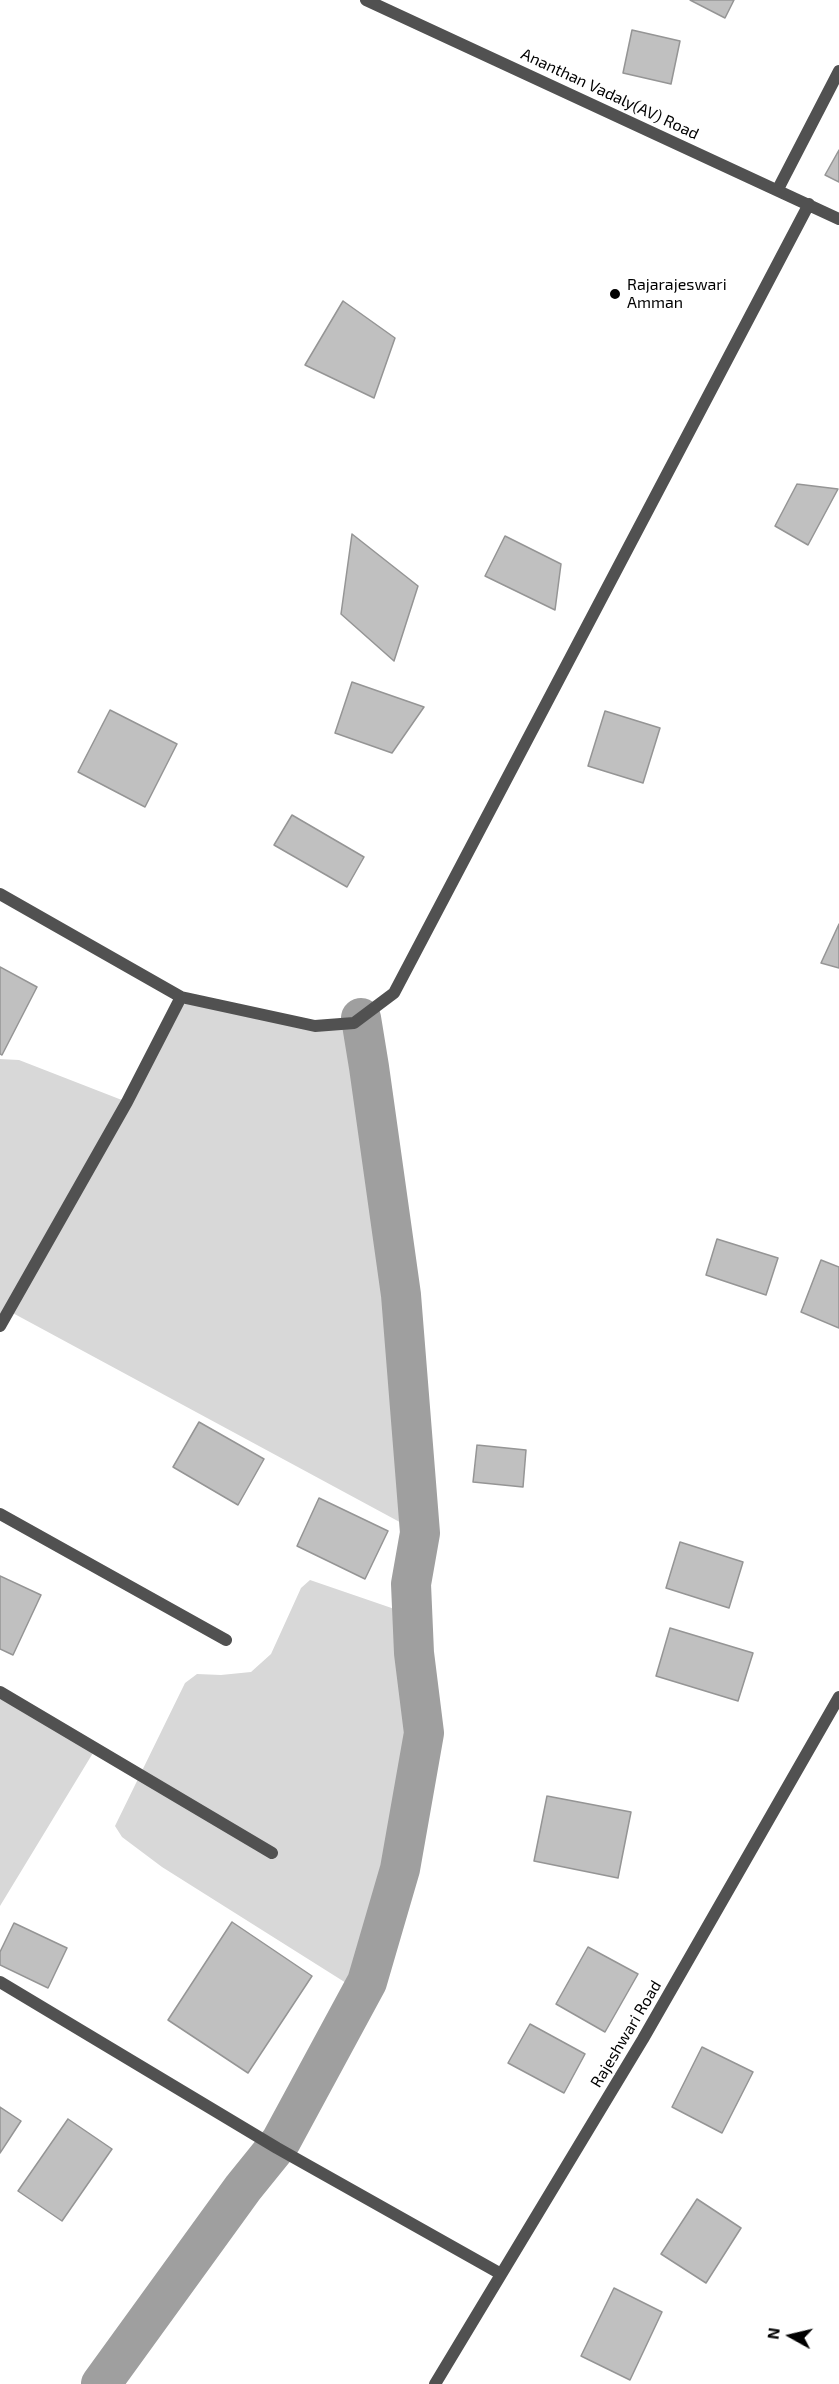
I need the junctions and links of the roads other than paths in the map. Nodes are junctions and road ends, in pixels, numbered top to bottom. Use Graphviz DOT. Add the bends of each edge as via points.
graph roads {
  1 [pos="366,0"];
  2 [pos="839,70"];
  3 [pos="778,189"];
  4 [pos="809,204"];
  5 [pos="839,219"];
  6 [pos="0,894"];
  7 [pos="181,997"];
  8 [pos="0,1326"];
  9 [pos="0,1514"];
  10 [pos="226,1640"];
  11 [pos="0,1692"];
  12 [pos="839,1697"];
  13 [pos="272,1853"];
  14 [pos="0,1982"];
  15 [pos="501,2274"];
  16 [pos="435,2384"];
  1 -- 3 [label="street, Ananthan Vadaly(AV) Road"];
  2 -- 3 [label="street"];
  3 -- 4 [label="street, Ananthan Vadaly(AV) Road"];
  4 -- 5 [label="street, Ananthan Vadaly(AV) Road"];
  4 -- 7 [label="street" via="394,993 354,1023 315,1026"];
  6 -- 7 [label="street"];
  7 -- 8 [label="street" via="127,1102"];
  9 -- 10 [label="street"];
  11 -- 13 [label="street"];
  12 -- 15 [label="street, Rajeshwari Road" via="643,2039"];
  14 -- 15 [label="street" via="252,2133"];
  15 -- 16 [label="street, Rajeshwari Road"];
}
